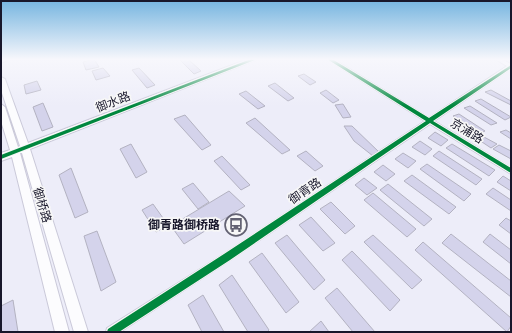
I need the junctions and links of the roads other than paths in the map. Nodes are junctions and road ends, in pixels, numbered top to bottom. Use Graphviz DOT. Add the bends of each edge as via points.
graph roads {
  1 [pos="215,75"];
  2 [pos="354,75"];
  3 [pos="498,75"];
  4 [pos="1,79"];
  5 [pos="1,107"];
  6 [pos="430,121"];
  7 [pos="20,150"];
  8 [pos="1,157"];
  9 [pos="511,171"];
  10 [pos="62,332"];
  11 [pos="81,332"];
  12 [pos="111,332"];
  1 -- 7 [label="main road, 御水路"];
  2 -- 6 [label="street, 京浦路"];
  3 -- 6 [label="street, 御青路"];
  4 -- 7 [label="main road, 御桥路"];
  5 -- 7 [label="main road, 御桥路"];
  6 -- 9 [label="street, 京浦路"];
  6 -- 12 [label="street, 御青路"];
  7 -- 8 [label="main road, 御水路"];
  7 -- 10 [label="main road, 御桥路"];
  7 -- 11 [label="main road, 御桥路"];
}
